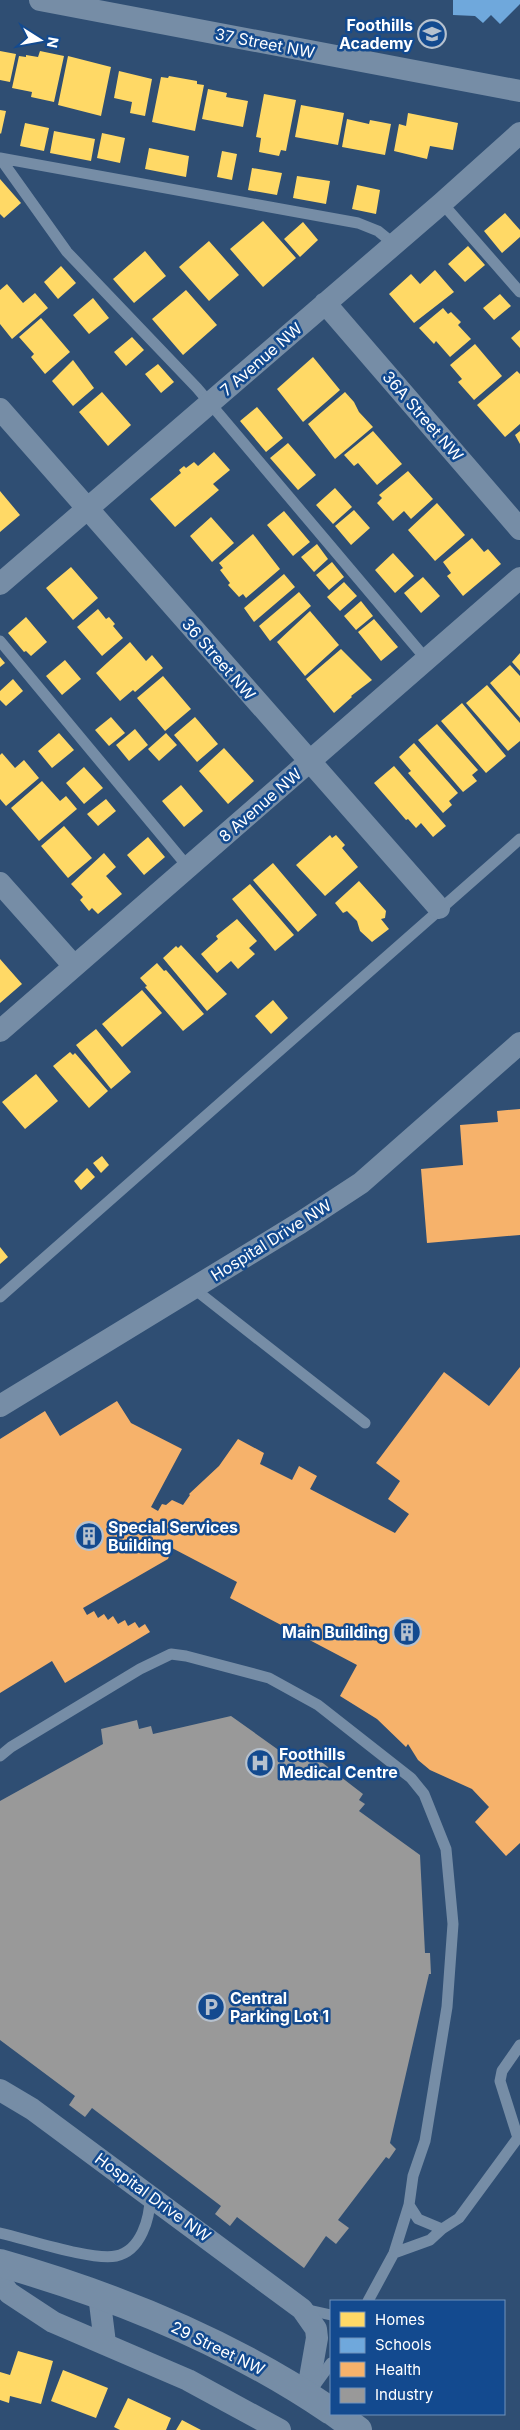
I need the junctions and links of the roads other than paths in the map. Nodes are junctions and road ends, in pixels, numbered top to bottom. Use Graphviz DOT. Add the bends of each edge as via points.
graph roads {
  1 [pos="40,0"];
  2 [pos="520,92"];
  3 [pos="520,133"];
  4 [pos="442,203"];
  5 [pos="394,244"];
  6 [pos="520,292"];
  7 [pos="325,303"];
  8 [pos="210,403"];
  9 [pos="0,409"];
  10 [pos="88,509"];
  11 [pos="520,529"];
  12 [pos="520,578"];
  13 [pos="0,584"];
  14 [pos="0,641"];
  15 [pos="426,659"];
  16 [pos="310,761"];
  17 [pos="520,838"];
  18 [pos="188,867"];
  19 [pos="0,883"];
  20 [pos="439,908"];
  21 [pos="74,966"];
  22 [pos="0,1031"];
  23 [pos="520,1043"];
  24 [pos="193,1288"];
  25 [pos="0,1297"];
  26 [pos="0,1406"];
  27 [pos="365,1423"];
  28 [pos="0,1756"];
  29 [pos="520,2045"];
  30 [pos="0,2090"];
  31 [pos="519,2137"];
  32 [pos="150,2195"];
  33 [pos="408,2205"];
  34 [pos="442,2229"];
  35 [pos="0,2233"];
  36 [pos="394,2253"];
  37 [pos="0,2263"];
  38 [pos="0,2281"];
  39 [pos="99,2295"];
  40 [pos="368,2300"];
  41 [pos="302,2309"];
  42 [pos="330,2315"];
  43 [pos="105,2343"];
  44 [pos="330,2364"];
  45 [pos="307,2395"];
  46 [pos="330,2410"];
  47 [pos="337,2415"];
  48 [pos="280,2430"];
  49 [pos="358,2430"];
  1 -- 2 [label="street, 37 Street NW"];
  3 -- 4 [label="street, 7 Avenue NW"];
  4 -- 5 [label="street, 7 Avenue NW"];
  4 -- 6 [label="lane"];
  5 -- 7 [label="street, 7 Avenue NW"];
  5 -- 8 [label="lane" via="378,231 358,223 0,158 67,252"];
  7 -- 8 [label="street, 7 Avenue NW"];
  7 -- 11 [label="street, 36A Street NW"];
  8 -- 10 [label="street, 7 Avenue NW"];
  8 -- 15 [label="lane"];
  9 -- 10 [label="street, 36 Street NW"];
  10 -- 13 [label="street, 7 Avenue NW"];
  10 -- 16 [label="street, 36 Street NW"];
  12 -- 15 [label="street, 8 Avenue NW"];
  14 -- 18 [label="lane"];
  15 -- 16 [label="street, 8 Avenue NW"];
  16 -- 18 [label="street, 8 Avenue NW"];
  16 -- 20 [label="street, 36 Street NW"];
  17 -- 20 [label="lane"];
  18 -- 21 [label="street, 8 Avenue NW"];
  19 -- 21 [label="street"];
  20 -- 25 [label="lane"];
  21 -- 22 [label="street, 8 Avenue NW"];
  23 -- 24 [label="street, Hospital Drive NW" via="361,1183"];
  24 -- 26 [label="street, Hospital Drive NW"];
  24 -- 27 [label="lane"];
  28 -- 33 [label="lane" via="106,1689 170,1654 269,1678 318,1705 411,1778 424,1794 446,1849 453,1924 447,2008 425,2141"];
  29 -- 31 [label="lane" via="502,2071 500,2081"];
  30 -- 32 [label="street, Hospital Drive NW" via="32,2109"];
  31 -- 34 [label="lane" via="459,2218"];
  32 -- 35 [label="lane" via="150,2214 137,2242 118,2256 96,2256"];
  32 -- 41 [label="street, Hospital Drive NW"];
  33 -- 34 [label="lane" via="418,2219"];
  33 -- 36 [label="lane"];
  34 -- 36 [label="lane" via="430,2240"];
  36 -- 40 [label="lane"];
  37 -- 39 [label="street, 29 Street NW"];
  38 -- 43 [label="street" via="9,2293 53,2322"];
  39 -- 43 [label="street"];
  39 -- 45 [label="street, 29 Street NW" via="215,2345"];
  41 -- 42 [label="lane, Hospital Drive NW"];
  41 -- 45 [label="street, Hospital Drive NW" via="316,2329 317,2338"];
  43 -- 48 [label="street" via="188,2380"];
  44 -- 45 [label="lane"];
  45 -- 46 [label="street, 29 Street NW"];
  47 -- 49 [label="street"];
}
